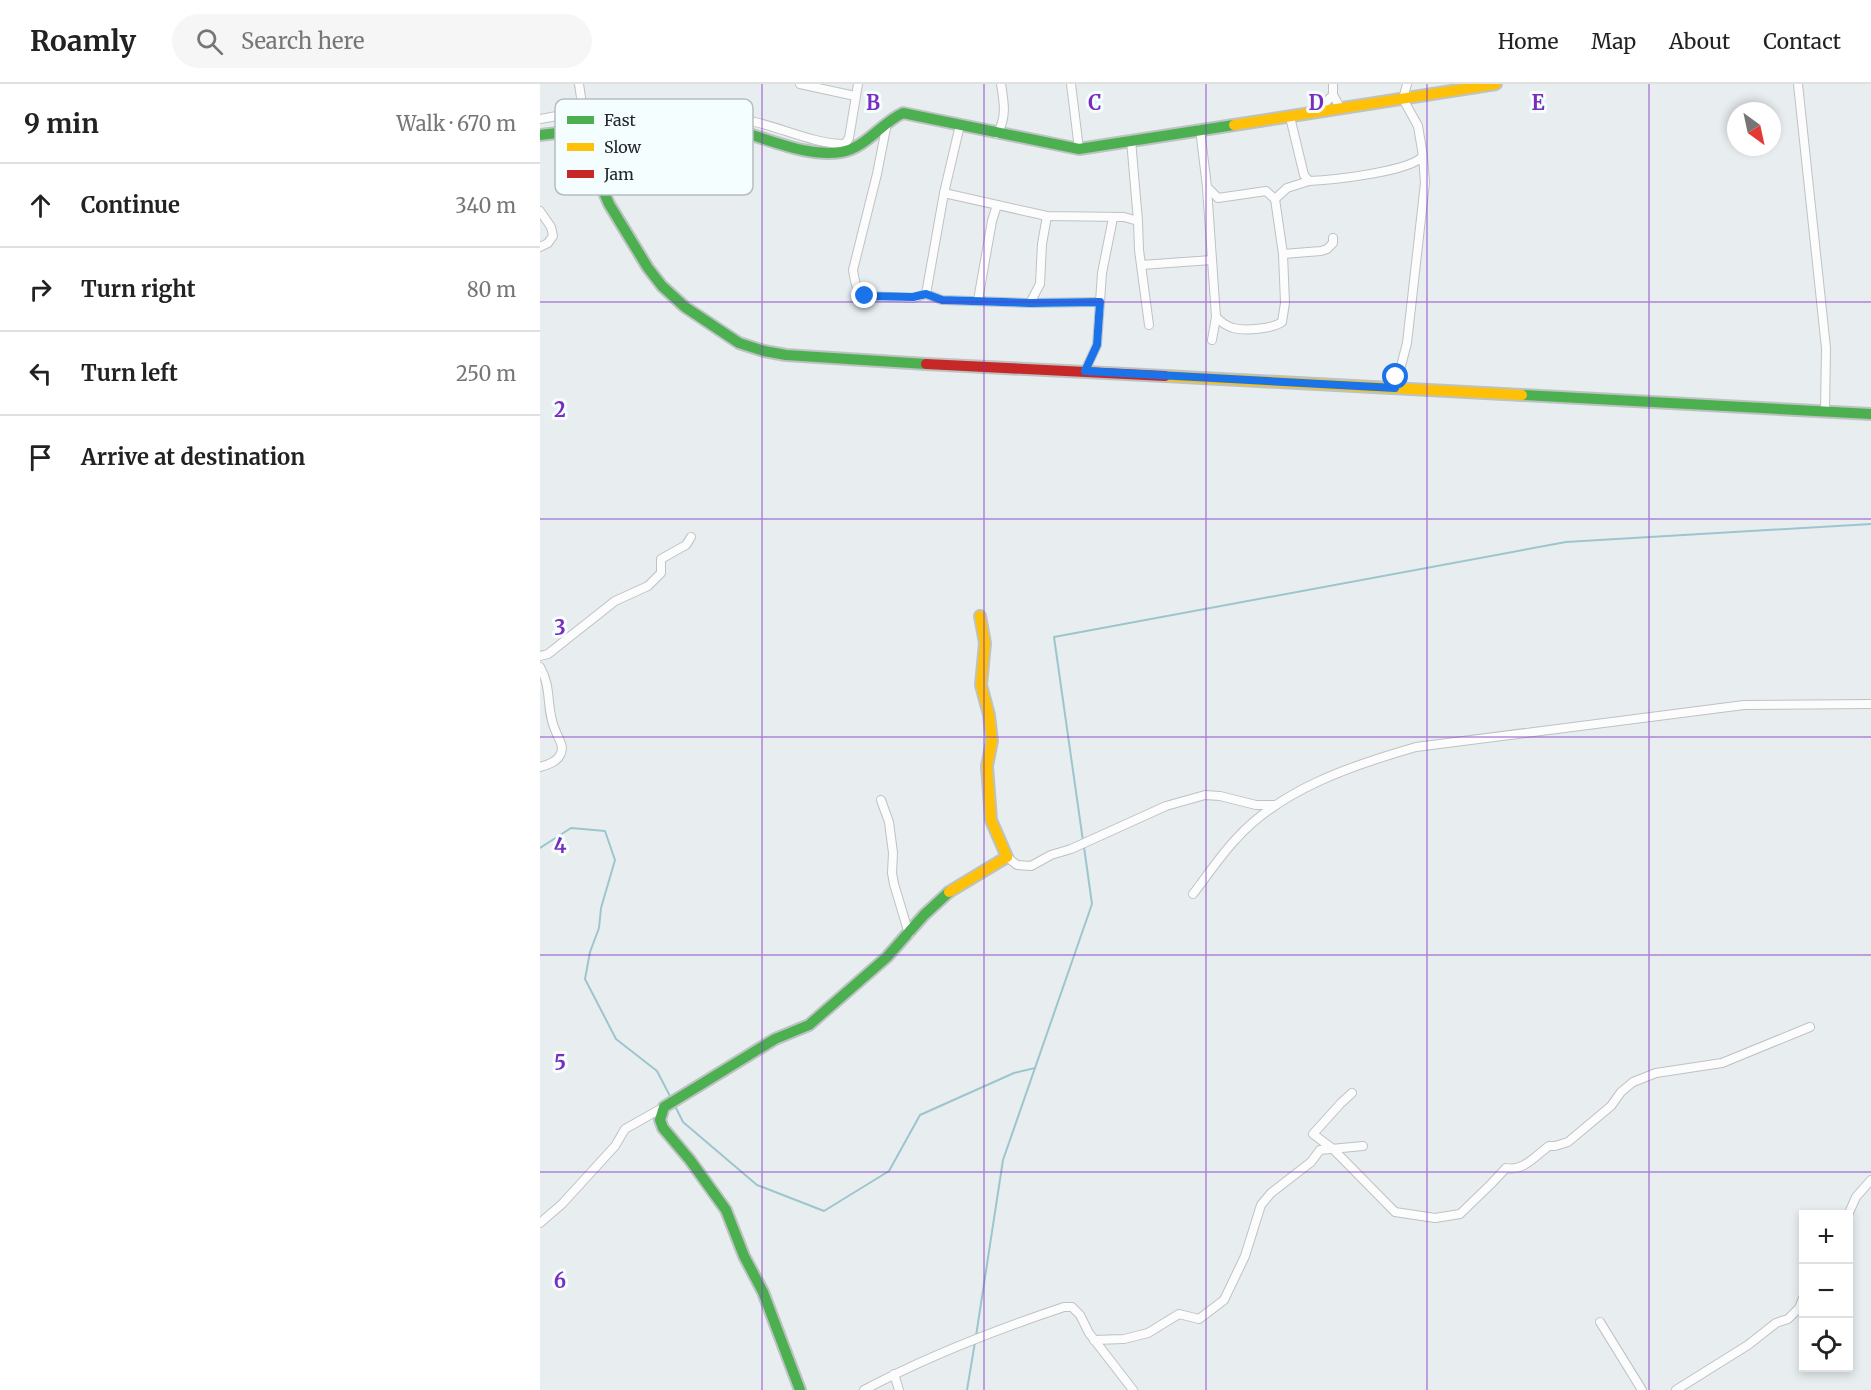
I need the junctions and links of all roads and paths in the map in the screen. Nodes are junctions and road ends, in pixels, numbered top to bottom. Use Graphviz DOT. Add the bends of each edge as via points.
graph roads {
  1 [pos="579,84"];
  2 [pos="800,84"];
  3 [pos="858,84"];
  4 [pos="1001,84"];
  5 [pos="1071,84"];
  6 [pos="1333,84"];
  7 [pos="1407,84"];
  8 [pos="1496,84"];
  9 [pos="1798,84"];
  10 [pos="810,85"];
  11 [pos="1333,94"];
  12 [pos="855,96"];
  13 [pos="1419,97"];
  14 [pos="582,99"];
  15 [pos="1403,99"];
  16 [pos="1341,109"];
  17 [pos="1316,113"];
  18 [pos="555,116"];
  19 [pos="1290,117"];
  20 [pos="540,119"];
  21 [pos="753,122"];
  22 [pos="887,122"];
  23 [pos="960,124"];
  24 [pos="1200,129"];
  25 [pos="555,133"];
  26 [pos="997,134"];
  27 [pos="540,135"];
  28 [pos="753,136"];
  29 [pos="1131,140"];
  30 [pos="1079,148"];
  31 [pos="1423,156"];
  32 [pos="1306,178"];
  33 [pos="1207,187"];
  34 [pos="1287,188"];
  35 [pos="1266,191"];
  36 [pos="944,193"];
  37 [pos="605,195"];
  38 [pos="1275,199"];
  39 [pos="1136,204"];
  40 [pos="997,205"];
  41 [pos="540,211"];
  42 [pos="1047,216"];
  43 [pos="1124,217"];
  44 [pos="1113,218"];
  45 [pos="1138,221"];
  46 [pos="1333,238"];
  47 [pos="540,247"];
  48 [pos="1282,254"];
  49 [pos="1212,260"];
  50 [pos="1141,264"];
  51 [pos="926,294"];
  52 [pos="978,300"];
  53 [pos="1100,302"];
  54 [pos="1030,303"];
  55 [pos="1215,318"];
  56 [pos="1149,325"];
  57 [pos="1212,340"];
  58 [pos="1085,371"];
  59 [pos="1395,388"];
  60 [pos="1825,411"];
  61 [pos="1871,414"];
  62 [pos="691,537"];
  63 [pos="980,616"];
  64 [pos="540,656"];
  65 [pos="540,667"];
  66 [pos="1871,704"];
  67 [pos="540,767"];
  68 [pos="881,800"];
  69 [pos="1277,805"];
  70 [pos="1007,857"];
  71 [pos="1193,894"];
  72 [pos="909,934"];
  73 [pos="1810,1028"];
  74 [pos="1352,1093"];
  75 [pos="664,1107"];
  76 [pos="1363,1146"];
  77 [pos="1333,1149"];
  78 [pos="1871,1180"];
  79 [pos="1850,1210"];
  80 [pos="540,1223"];
  81 [pos="1799,1308"];
  82 [pos="1600,1322"];
  83 [pos="1094,1340"];
  84 [pos="894,1374"];
  85 [pos="801,1390"];
  86 [pos="864,1390"];
  87 [pos="899,1390"];
  88 [pos="1134,1390"];
  89 [pos="1641,1390"];
  90 [pos="1676,1390"];
  1 -- 14 [label="street"];
  2 -- 10 [label="street"];
  3 -- 12 [label="street"];
  4 -- 26 [label="street" via="1004,114"];
  5 -- 30 [label="street"];
  6 -- 11 [label="street"];
  7 -- 13 [label="street"];
  7 -- 15 [label="street"];
  8 -- 13 [label="street"];
  9 -- 60 [label="street" via="1826,348"];
  10 -- 12 [label="street"];
  11 -- 16 [label="street"];
  11 -- 17 [label="street"];
  12 -- 21 [label="street" via="845,144"];
  13 -- 15 [label="street"];
  15 -- 16 [label="street"];
  15 -- 31 [label="street" via="1418,126"];
  16 -- 17 [label="street"];
  17 -- 19 [label="street"];
  18 -- 20 [label="street"];
  19 -- 24 [label="street"];
  19 -- 32 [label="street"];
  22 -- 23 [label="street" via="903,113"];
  22 -- 28 [label="street" via="853,148 841,152 802,151"];
  22 -- 51 [label="street" via="853,270 855,284 865,296"];
  23 -- 26 [label="street"];
  23 -- 36 [label="street"];
  24 -- 29 [label="street"];
  24 -- 33 [label="street"];
  25 -- 27 [label="street"];
  26 -- 30 [label="street"];
  29 -- 30 [label="street"];
  29 -- 39 [label="street"];
  31 -- 32 [label="street" via="1419,162 1382,171"];
  31 -- 59 [label="street" via="1424,195 1407,343"];
  32 -- 34 [label="street"];
  33 -- 35 [label="street" via="1218,198"];
  33 -- 49 [label="street"];
  34 -- 35 [label="street"];
  34 -- 38 [label="street"];
  35 -- 38 [label="street"];
  36 -- 40 [label="street"];
  36 -- 51 [label="street"];
  37 -- 58 [label="street" via="662,286 685,307 739,343 786,356"];
  38 -- 48 [label="street"];
  39 -- 43 [label="street"];
  39 -- 45 [label="street"];
  40 -- 42 [label="street"];
  40 -- 52 [label="street"];
  41 -- 47 [label="street" via="553,236"];
  42 -- 44 [label="street"];
  42 -- 54 [label="street" via="1040,284"];
  43 -- 44 [label="street"];
  43 -- 45 [label="street"];
  44 -- 53 [label="street"];
  45 -- 50 [label="street"];
  46 -- 48 [label="street" via="1328,249"];
  48 -- 55 [label="street" via="1282,322 1271,327 1234,329"];
  49 -- 50 [label="street"];
  49 -- 55 [label="street"];
  50 -- 56 [label="street"];
  51 -- 52 [label="street" via="942,300"];
  52 -- 54 [label="street"];
  53 -- 54 [label="street"];
  53 -- 58 [label="street" via="1097,345"];
  55 -- 57 [label="street"];
  58 -- 59 [label="street"];
  59 -- 60 [label="street"];
  60 -- 61 [label="street"];
  62 -- 64 [label="street" via="686,545 661,559 661,573 654,581 615,601 548,654"];
  63 -- 70 [label="street" via="985,643 981,685 992,741 987,766 991,820"];
  65 -- 67 [label="street" via="548,681 551,718 562,746 556,760"];
  66 -- 69 [label="street" via="1744,705 1416,747 1320,781"];
  68 -- 72 [label="street" via="889,822 891,873"];
  69 -- 70 [label="street" via="1256,805 1220,796 1197,797 1166,806 1031,866 1017,865"];
  69 -- 71 [label="street" via="1236,839"];
  70 -- 72 [label="street" via="949,892"];
  72 -- 75 [label="street" via="809,1025 775,1039"];
  73 -- 77 [label="street" via="1722,1063 1656,1073 1633,1082 1568,1142 1549,1146 1524,1166 1506,1168 1460,1214 1435,1218 1395,1212"];
  74 -- 77 [label="street" via="1312,1134"];
  75 -- 80 [label="street" via="625,1129 615,1146"];
  75 -- 85 [label="street" via="660,1120 663,1128 726,1210"];
  76 -- 77 [label="street"];
  77 -- 83 [label="street" via="1320,1150 1261,1205 1245,1256 1224,1300 1199,1319 1179,1314 1148,1333"];
  78 -- 79 [label="street"];
  81 -- 90 [label="street" via="1788,1319 1776,1323"];
  82 -- 89 [label="street"];
  83 -- 84 [label="street" via="1080,1315 1072,1307 1064,1307"];
  83 -- 88 [label="street"];
  84 -- 86 [label="street"];
  84 -- 87 [label="street"];
}
